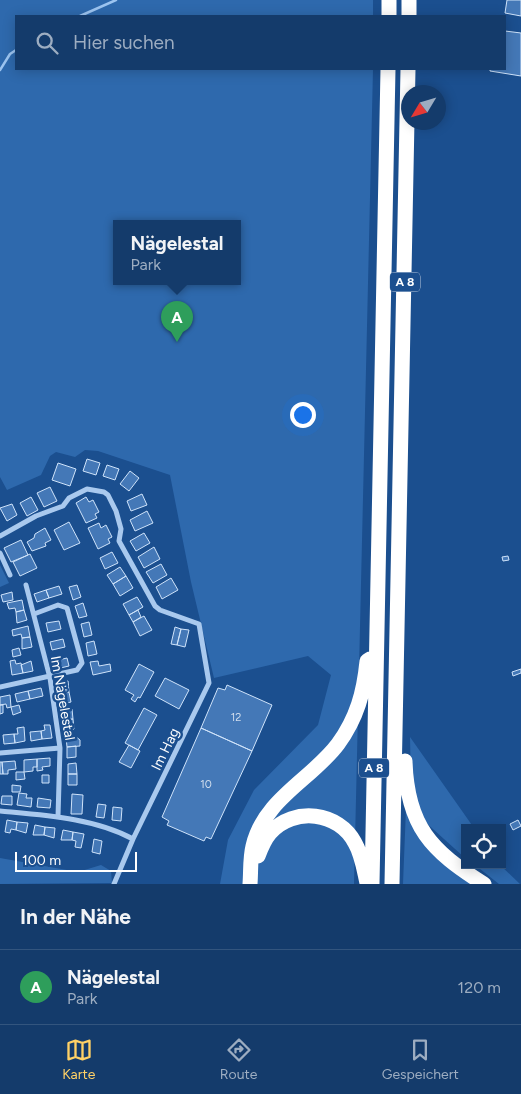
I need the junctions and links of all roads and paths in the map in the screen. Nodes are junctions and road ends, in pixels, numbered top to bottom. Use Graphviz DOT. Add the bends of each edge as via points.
graph roads {
  1 [pos="389,0"];
  2 [pos="409,0"];
  3 [pos="389,15"];
  4 [pos="409,15"];
  5 [pos="388,70"];
  6 [pos="408,70"];
  7 [pos="0,536"];
  8 [pos="0,553"];
  9 [pos="10,574"];
  10 [pos="26,585"];
  11 [pos="34,614"];
  12 [pos="376,652"];
  13 [pos="50,678"];
  14 [pos="0,687"];
  15 [pos="395,741"];
  16 [pos="60,748"];
  17 [pos="0,754"];
  18 [pos="0,811"];
  19 [pos="58,817"];
  20 [pos="133,839"];
  21 [pos="251,878"];
  22 [pos="114,884"];
  23 [pos="367,884"];
  24 [pos="372,884"];
  25 [pos="392,884"];
  26 [pos="484,884"];
  1 -- 3 [label="highway"];
  2 -- 4 [label="highway"];
  5 -- 12 [label="highway, A 8"];
  6 -- 15 [label="highway, A 8"];
  7 -- 20 [label="street, Im Hag" via="36,516 63,506 69,498 87,489 104,492 116,511 121,529 119,541 155,606 199,624 209,683"];
  8 -- 9 [label="street"];
  10 -- 11 [label="street, Im Nägelestal"];
  11 -- 13 [label="street, Im Nägelestal"];
  11 -- 13 [label="street" via="58,604 67,608 82,663 78,670"];
  12 -- 21 [label="highway" via="367,661 362,698 352,723 337,745 282,796 267,816 253,845"];
  12 -- 24 [label="highway, A 8"];
  13 -- 14 [label="street"];
  13 -- 16 [label="street, Im Nägelestal"];
  15 -- 25 [label="highway, A 8"];
  15 -- 26 [label="highway" via="405,760 411,807 422,831 448,860"];
  16 -- 17 [label="street"];
  16 -- 19 [label="street, Im Nägelestal"];
  18 -- 19 [label="street"];
  19 -- 20 [label="street" via="116,830"];
  20 -- 22 [label="street, Im Hag"];
  21 -- 23 [label="highway" via="271,832 292,818 313,816 332,820 348,832 358,849"];
}
